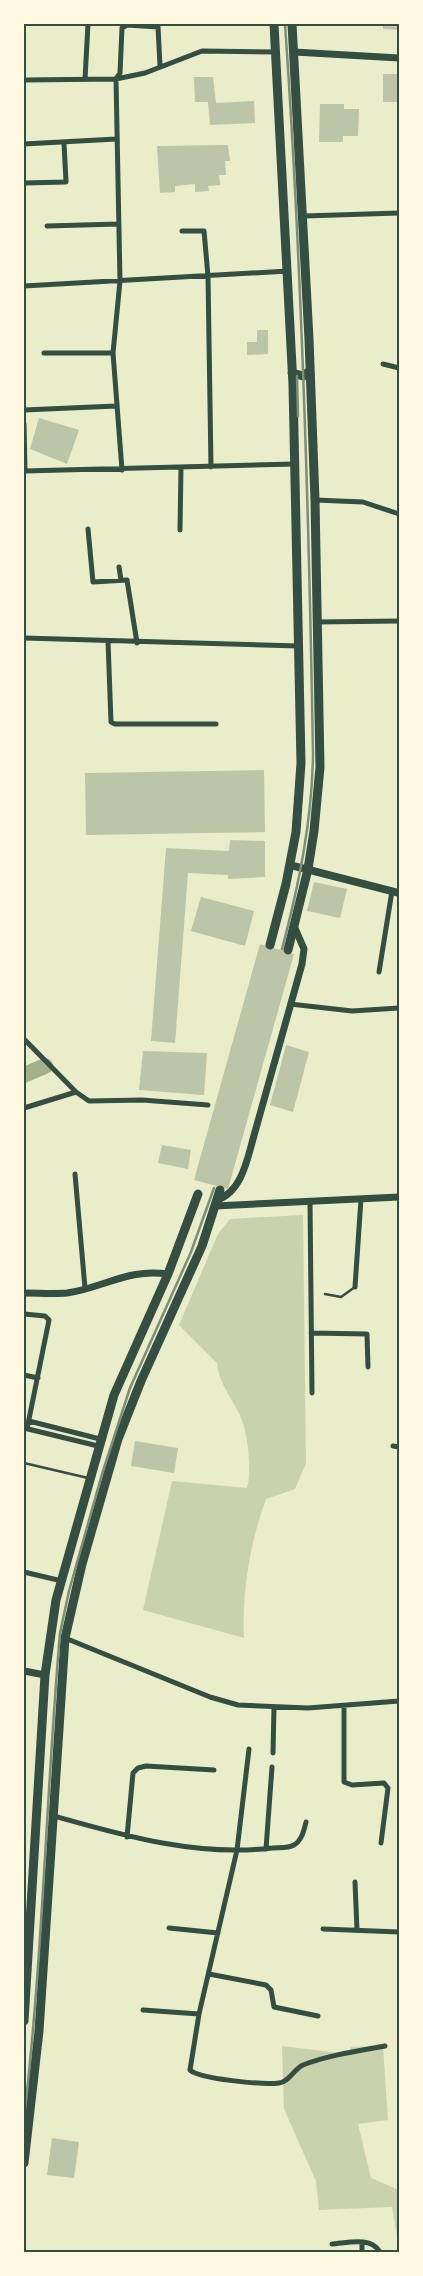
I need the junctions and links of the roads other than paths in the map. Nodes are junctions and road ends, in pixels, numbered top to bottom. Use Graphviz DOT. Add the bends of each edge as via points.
graph roads {
  1 [pos="88,24"];
  2 [pos="274,24"];
  3 [pos="292,24"];
  4 [pos="276,52"];
  5 [pos="294,52"];
  6 [pos="399,58"];
  7 [pos="160,66"];
  8 [pos="85,79"];
  9 [pos="116,79"];
  10 [pos="24,80"];
  11 [pos="116,139"];
  12 [pos="64,143"];
  13 [pos="24,144"];
  14 [pos="24,183"];
  15 [pos="399,213"];
  16 [pos="304,216"];
  17 [pos="118,224"];
  18 [pos="47,226"];
  19 [pos="182,231"];
  20 [pos="288,271"];
  21 [pos="208,276"];
  22 [pos="120,281"];
  23 [pos="24,286"];
  24 [pos="44,352"];
  25 [pos="113,353"];
  26 [pos="383,364"];
  27 [pos="399,368"];
  28 [pos="310,371"];
  29 [pos="292,373"];
  30 [pos="293,385"];
  31 [pos="311,386"];
  32 [pos="116,406"];
  33 [pos="24,410"];
  34 [pos="24,424"];
  35 [pos="295,464"];
  36 [pos="182,467"];
  37 [pos="211,467"];
  38 [pos="122,470"];
  39 [pos="25,471"];
  40 [pos="315,500"];
  41 [pos="399,514"];
  42 [pos="88,529"];
  43 [pos="180,530"];
  44 [pos="119,567"];
  45 [pos="121,580"];
  46 [pos="399,621"];
  47 [pos="317,622"];
  48 [pos="24,638"];
  49 [pos="108,641"];
  50 [pos="136,643"];
  51 [pos="299,646"];
  52 [pos="216,724"];
  53 [pos="290,865"];
  54 [pos="308,869"];
  55 [pos="396,892"];
  56 [pos="294,926"];
  57 [pos="270,945"];
  58 [pos="288,950"];
  59 [pos="378,972"];
  60 [pos="290,1004"];
  61 [pos="399,1008"];
  62 [pos="24,1038"];
  63 [pos="76,1092"];
  64 [pos="208,1105"];
  65 [pos="24,1108"];
  66 [pos="75,1174"];
  67 [pos="220,1190"];
  68 [pos="198,1194"];
  69 [pos="399,1197"];
  70 [pos="361,1199"];
  71 [pos="310,1202"];
  72 [pos="216,1203"];
  73 [pos="168,1274"];
  74 [pos="355,1287"];
  75 [pos="85,1288"];
  76 [pos="24,1293"];
  77 [pos="325,1294"];
  78 [pos="24,1314"];
  79 [pos="311,1333"];
  80 [pos="368,1367"];
  81 [pos="24,1375"];
  82 [pos="38,1378"];
  83 [pos="312,1393"];
  84 [pos="29,1421"];
  85 [pos="25,1428"];
  86 [pos="99,1442"];
  87 [pos="24,1462"];
  88 [pos="90,1478"];
  89 [pos="24,1572"];
  90 [pos="62,1580"];
  91 [pos="65,1638"];
  92 [pos="24,1671"];
  93 [pos="45,1675"];
  94 [pos="399,1701"];
  95 [pos="344,1706"];
  96 [pos="274,1708"];
  97 [pos="42,1743"];
  98 [pos="58,1744"];
  99 [pos="249,1749"];
  100 [pos="274,1753"];
  101 [pos="272,1767"];
  102 [pos="214,1770"];
  103 [pos="54,1816"];
  104 [pos="306,1822"];
  105 [pos="127,1837"];
  106 [pos="381,1843"];
  107 [pos="266,1849"];
  108 [pos="237,1850"];
  109 [pos="355,1882"];
  110 [pos="24,1886"];
  111 [pos="34,1887"];
  112 [pos="169,1928"];
  113 [pos="323,1929"];
  114 [pos="357,1930"];
  115 [pos="399,1932"];
  116 [pos="218,1934"];
  117 [pos="209,1974"];
  118 [pos="142,2010"];
  119 [pos="199,2014"];
  120 [pos="318,2016"];
  121 [pos="24,2021"];
  122 [pos="385,2046"];
  123 [pos="24,2163"];
  124 [pos="362,2242"];
  125 [pos="332,2244"];
  126 [pos="362,2252"];
  127 [pos="380,2252"];
  1 -- 8 [label="street"];
  2 -- 4 [label="main road"];
  3 -- 5 [label="main road"];
  4 -- 7 [label="street" via="202,51"];
  4 -- 20 [label="main road"];
  5 -- 6 [label="street"];
  5 -- 16 [label="main road"];
  7 -- 9 [label="street"];
  7 -- 9 [label="street" via="158,27 125,26 121,30 120,73"];
  8 -- 9 [label="street"];
  8 -- 10 [label="street"];
  9 -- 11 [label="street"];
  11 -- 12 [label="street"];
  11 -- 17 [label="street"];
  12 -- 13 [label="street"];
  12 -- 14 [label="street" via="66,182"];
  15 -- 16 [label="street"];
  16 -- 28 [label="main road"];
  17 -- 18 [label="street"];
  17 -- 22 [label="street"];
  19 -- 21 [label="street" via="204,231"];
  20 -- 21 [label="street"];
  20 -- 29 [label="main road"];
  21 -- 22 [label="street"];
  21 -- 37 [label="street"];
  22 -- 23 [label="street"];
  22 -- 25 [label="street"];
  24 -- 25 [label="street"];
  25 -- 32 [label="street"];
  26 -- 27 [label="street"];
  28 -- 29 [label="main road" via="303,376"];
  28 -- 31 [label="main road"];
  29 -- 30 [label="main road"];
  30 -- 31 [label="main road" via="302,382"];
  30 -- 35 [label="main road"];
  31 -- 40 [label="main road"];
  32 -- 33 [label="street"];
  32 -- 38 [label="street"];
  34 -- 39 [label="street"];
  35 -- 37 [label="street"];
  35 -- 51 [label="main road"];
  36 -- 37 [label="street"];
  36 -- 38 [label="street"];
  36 -- 43 [label="street"];
  38 -- 39 [label="street"];
  40 -- 41 [label="street" via="363,502"];
  40 -- 47 [label="main road"];
  42 -- 45 [label="street" via="93,582"];
  44 -- 45 [label="street"];
  45 -- 50 [label="street" via="127,580"];
  46 -- 47 [label="street"];
  47 -- 54 [label="main road" via="320,767"];
  48 -- 49 [label="street"];
  49 -- 50 [label="street"];
  49 -- 52 [label="street" via="111,722"];
  50 -- 51 [label="street"];
  51 -- 53 [label="main road" via="301,780"];
  53 -- 54 [label="main road"];
  53 -- 57 [label="main road"];
  54 -- 55 [label="main road"];
  54 -- 56 [label="main road"];
  55 -- 59 [label="street"];
  56 -- 58 [label="main road"];
  56 -- 60 [label="street" via="304,949"];
  60 -- 61 [label="street" via="352,1011"];
  60 -- 72 [label="street" via="247,1159 235,1187"];
  62 -- 63 [label="street"];
  63 -- 64 [label="street" via="92,1101 142,1100"];
  63 -- 65 [label="street"];
  66 -- 75 [label="street"];
  67 -- 72 [label="main road"];
  68 -- 73 [label="main road"];
  69 -- 70 [label="street"];
  70 -- 71 [label="street"];
  70 -- 74 [label="street"];
  71 -- 72 [label="street"];
  71 -- 79 [label="street"];
  72 -- 91 [label="main road" via="202,1246 118,1439 82,1564"];
  73 -- 75 [label="street" via="137,1273"];
  73 -- 86 [label="main road" via="121,1378"];
  74 -- 77 [label="lane" via="341,1297"];
  75 -- 76 [label="street" via="67,1293"];
  78 -- 82 [label="street" via="45,1316 49,1320"];
  79 -- 80 [label="street" via="367,1334"];
  79 -- 83 [label="street"];
  81 -- 82 [label="street"];
  82 -- 84 [label="street"];
  84 -- 85 [label="street"];
  84 -- 86 [label="street"];
  85 -- 86 [label="street"];
  86 -- 88 [label="main road"];
  87 -- 88 [label="lane"];
  88 -- 90 [label="main road"];
  89 -- 90 [label="street"];
  90 -- 93 [label="main road" via="50,1628"];
  91 -- 96 [label="street" via="225,1702"];
  91 -- 98 [label="main road"];
  92 -- 93 [label="street"];
  93 -- 97 [label="main road"];
  94 -- 95 [label="street"];
  95 -- 96 [label="street"];
  95 -- 106 [label="street" via="344,1782 352,1785 384,1784 388,1788"];
  96 -- 100 [label="street"];
  97 -- 98 [label="main road"];
  97 -- 111 [label="main road"];
  98 -- 103 [label="main road"];
  99 -- 108 [label="street"];
  101 -- 107 [label="street"];
  102 -- 105 [label="street" via="138,1768 133,1773"];
  103 -- 105 [label="street"];
  103 -- 123 [label="main road" via="36,2065"];
  104 -- 107 [label="street" via="300,1840 294,1845"];
  105 -- 108 [label="street" via="205,1849"];
  107 -- 108 [label="street"];
  108 -- 116 [label="street"];
  109 -- 114 [label="street"];
  110 -- 111 [label="street"];
  111 -- 121 [label="main road"];
  112 -- 116 [label="street"];
  113 -- 114 [label="street"];
  114 -- 115 [label="street"];
  116 -- 117 [label="street"];
  117 -- 119 [label="street"];
  117 -- 120 [label="street" via="266,1986 271,1990 274,2007"];
  118 -- 119 [label="street"];
  119 -- 122 [label="street" via="188,2066 193,2073 280,2083 305,2064"];
  124 -- 125 [label="street"];
  124 -- 126 [label="street"];
  124 -- 127 [label="street" via="372,2244"];
}
